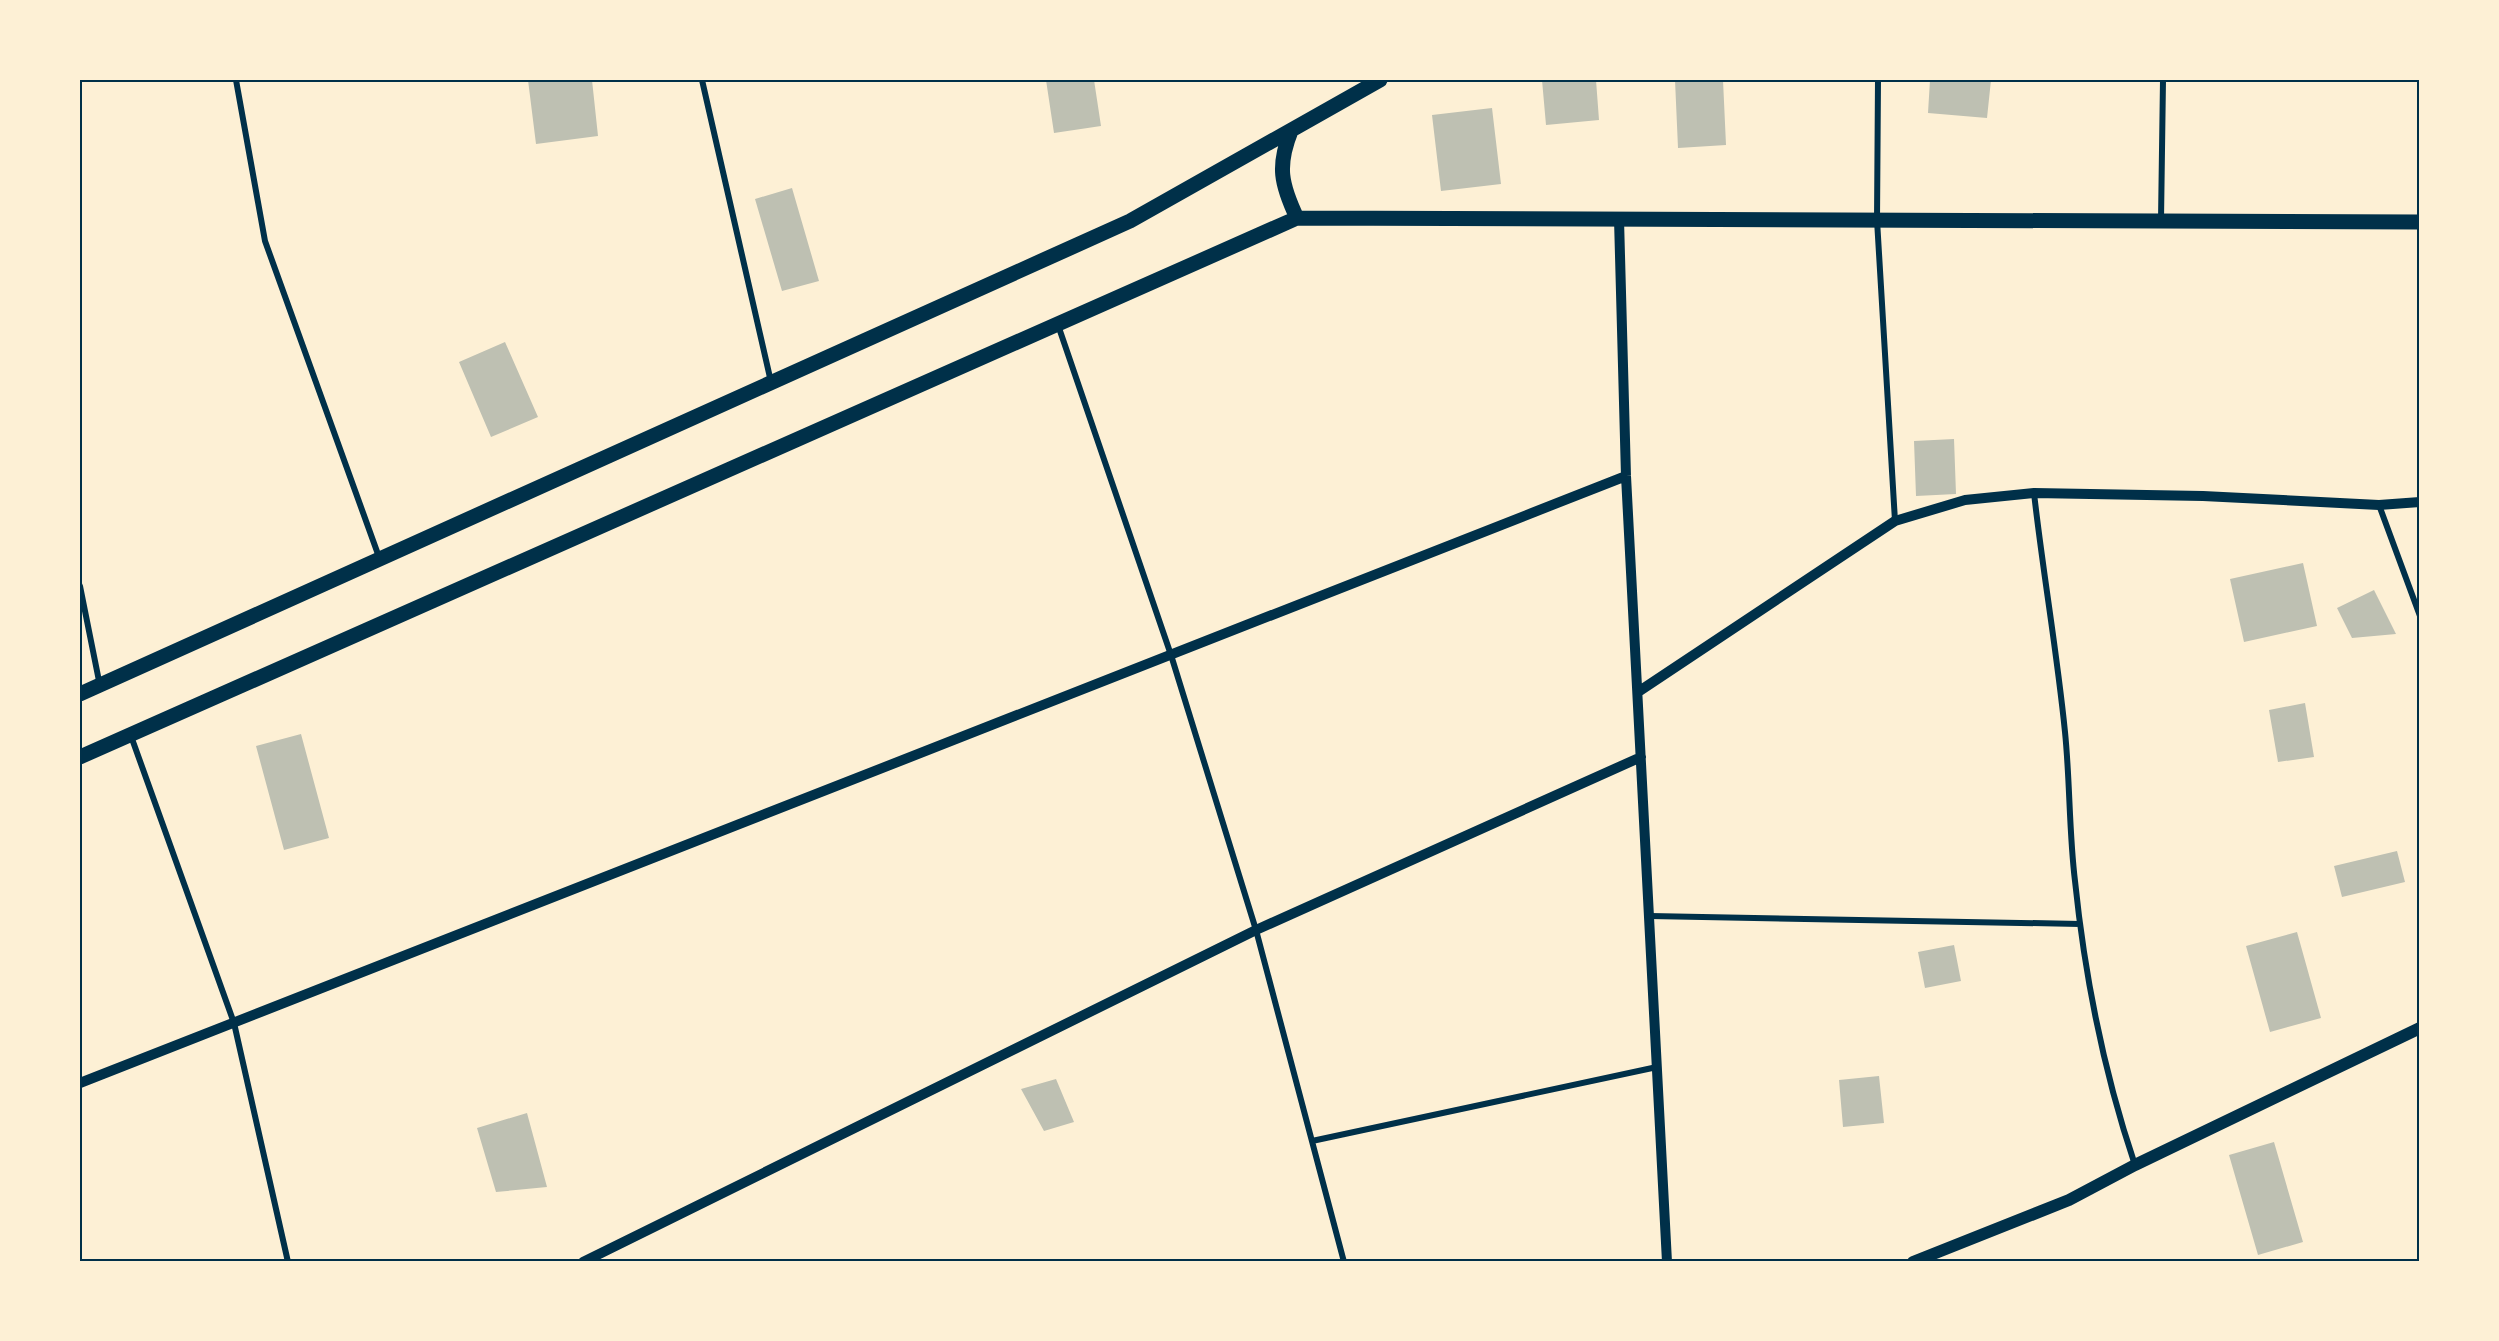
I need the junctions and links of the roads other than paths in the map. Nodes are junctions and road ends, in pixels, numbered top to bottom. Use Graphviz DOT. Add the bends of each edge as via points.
graph roads {
  1 [pos="236,80"];
  2 [pos="702,80"];
  3 [pos="1380,80"];
  4 [pos="1878,80"];
  5 [pos="2163,80"];
  6 [pos="1291,131"];
  7 [pos="1297,218"];
  8 [pos="1619,219"];
  9 [pos="1877,220"];
  10 [pos="2161,221"];
  11 [pos="2420,222"];
  12 [pos="1058,324"];
  13 [pos="771,383"];
  14 [pos="1626,476"];
  15 [pos="2034,493"];
  16 [pos="2420,502"];
  17 [pos="2379,505"];
  18 [pos="1895,521"];
  19 [pos="380,559"];
  20 [pos="80,586"];
  21 [pos="2420,616"];
  22 [pos="1172,654"];
  23 [pos="100,686"];
  24 [pos="1638,692"];
  25 [pos="80,694"];
  26 [pos="131,736"];
  27 [pos="80,757"];
  28 [pos="1641,757"];
  29 [pos="1650,916"];
  30 [pos="2080,924"];
  31 [pos="1256,930"];
  32 [pos="234,1023"];
  33 [pos="2420,1028"];
  34 [pos="1658,1066"];
  35 [pos="80,1083"];
  36 [pos="1312,1141"];
  37 [pos="2135,1165"];
  38 [pos="288,1262"];
  39 [pos="583,1262"];
  40 [pos="1344,1262"];
  41 [pos="1667,1262"];
  42 [pos="1913,1262"];
  1 -- 19 [label="street" via="265,241"];
  2 -- 13 [label="street"];
  3 -- 6 [label="main road"];
  4 -- 9 [label="street"];
  5 -- 10 [label="street"];
  6 -- 7 [label="main road" via="1281,168 1286,195"];
  6 -- 13 [label="main road" via="1130,221"];
  7 -- 8 [label="main road"];
  7 -- 12 [label="main road"];
  8 -- 9 [label="main road"];
  8 -- 14 [label="street"];
  9 -- 10 [label="main road"];
  9 -- 18 [label="street"];
  10 -- 11 [label="main road"];
  12 -- 22 [label="street"];
  12 -- 26 [label="main road"];
  13 -- 19 [label="main road"];
  14 -- 22 [label="street"];
  14 -- 24 [label="street"];
  15 -- 17 [label="street"];
  15 -- 18 [label="street" via="1965,500"];
  15 -- 30 [label="street" via="2044,588 2059,672"];
  16 -- 17 [label="street"];
  17 -- 21 [label="street"];
  18 -- 24 [label="street"];
  19 -- 23 [label="main road"];
  20 -- 23 [label="street"];
  22 -- 31 [label="street"];
  22 -- 32 [label="street"];
  23 -- 25 [label="main road"];
  24 -- 28 [label="street"];
  26 -- 27 [label="main road"];
  26 -- 32 [label="street"];
  28 -- 29 [label="street"];
  28 -- 31 [label="street"];
  29 -- 30 [label="street"];
  29 -- 34 [label="street"];
  30 -- 37 [label="street" via="2118,1115"];
  31 -- 36 [label="street"];
  31 -- 39 [label="street"];
  32 -- 35 [label="street"];
  32 -- 38 [label="street"];
  33 -- 37 [label="main road"];
  34 -- 36 [label="street"];
  34 -- 41 [label="street"];
  36 -- 40 [label="street"];
  37 -- 42 [label="main road" via="2069,1200"];
}
